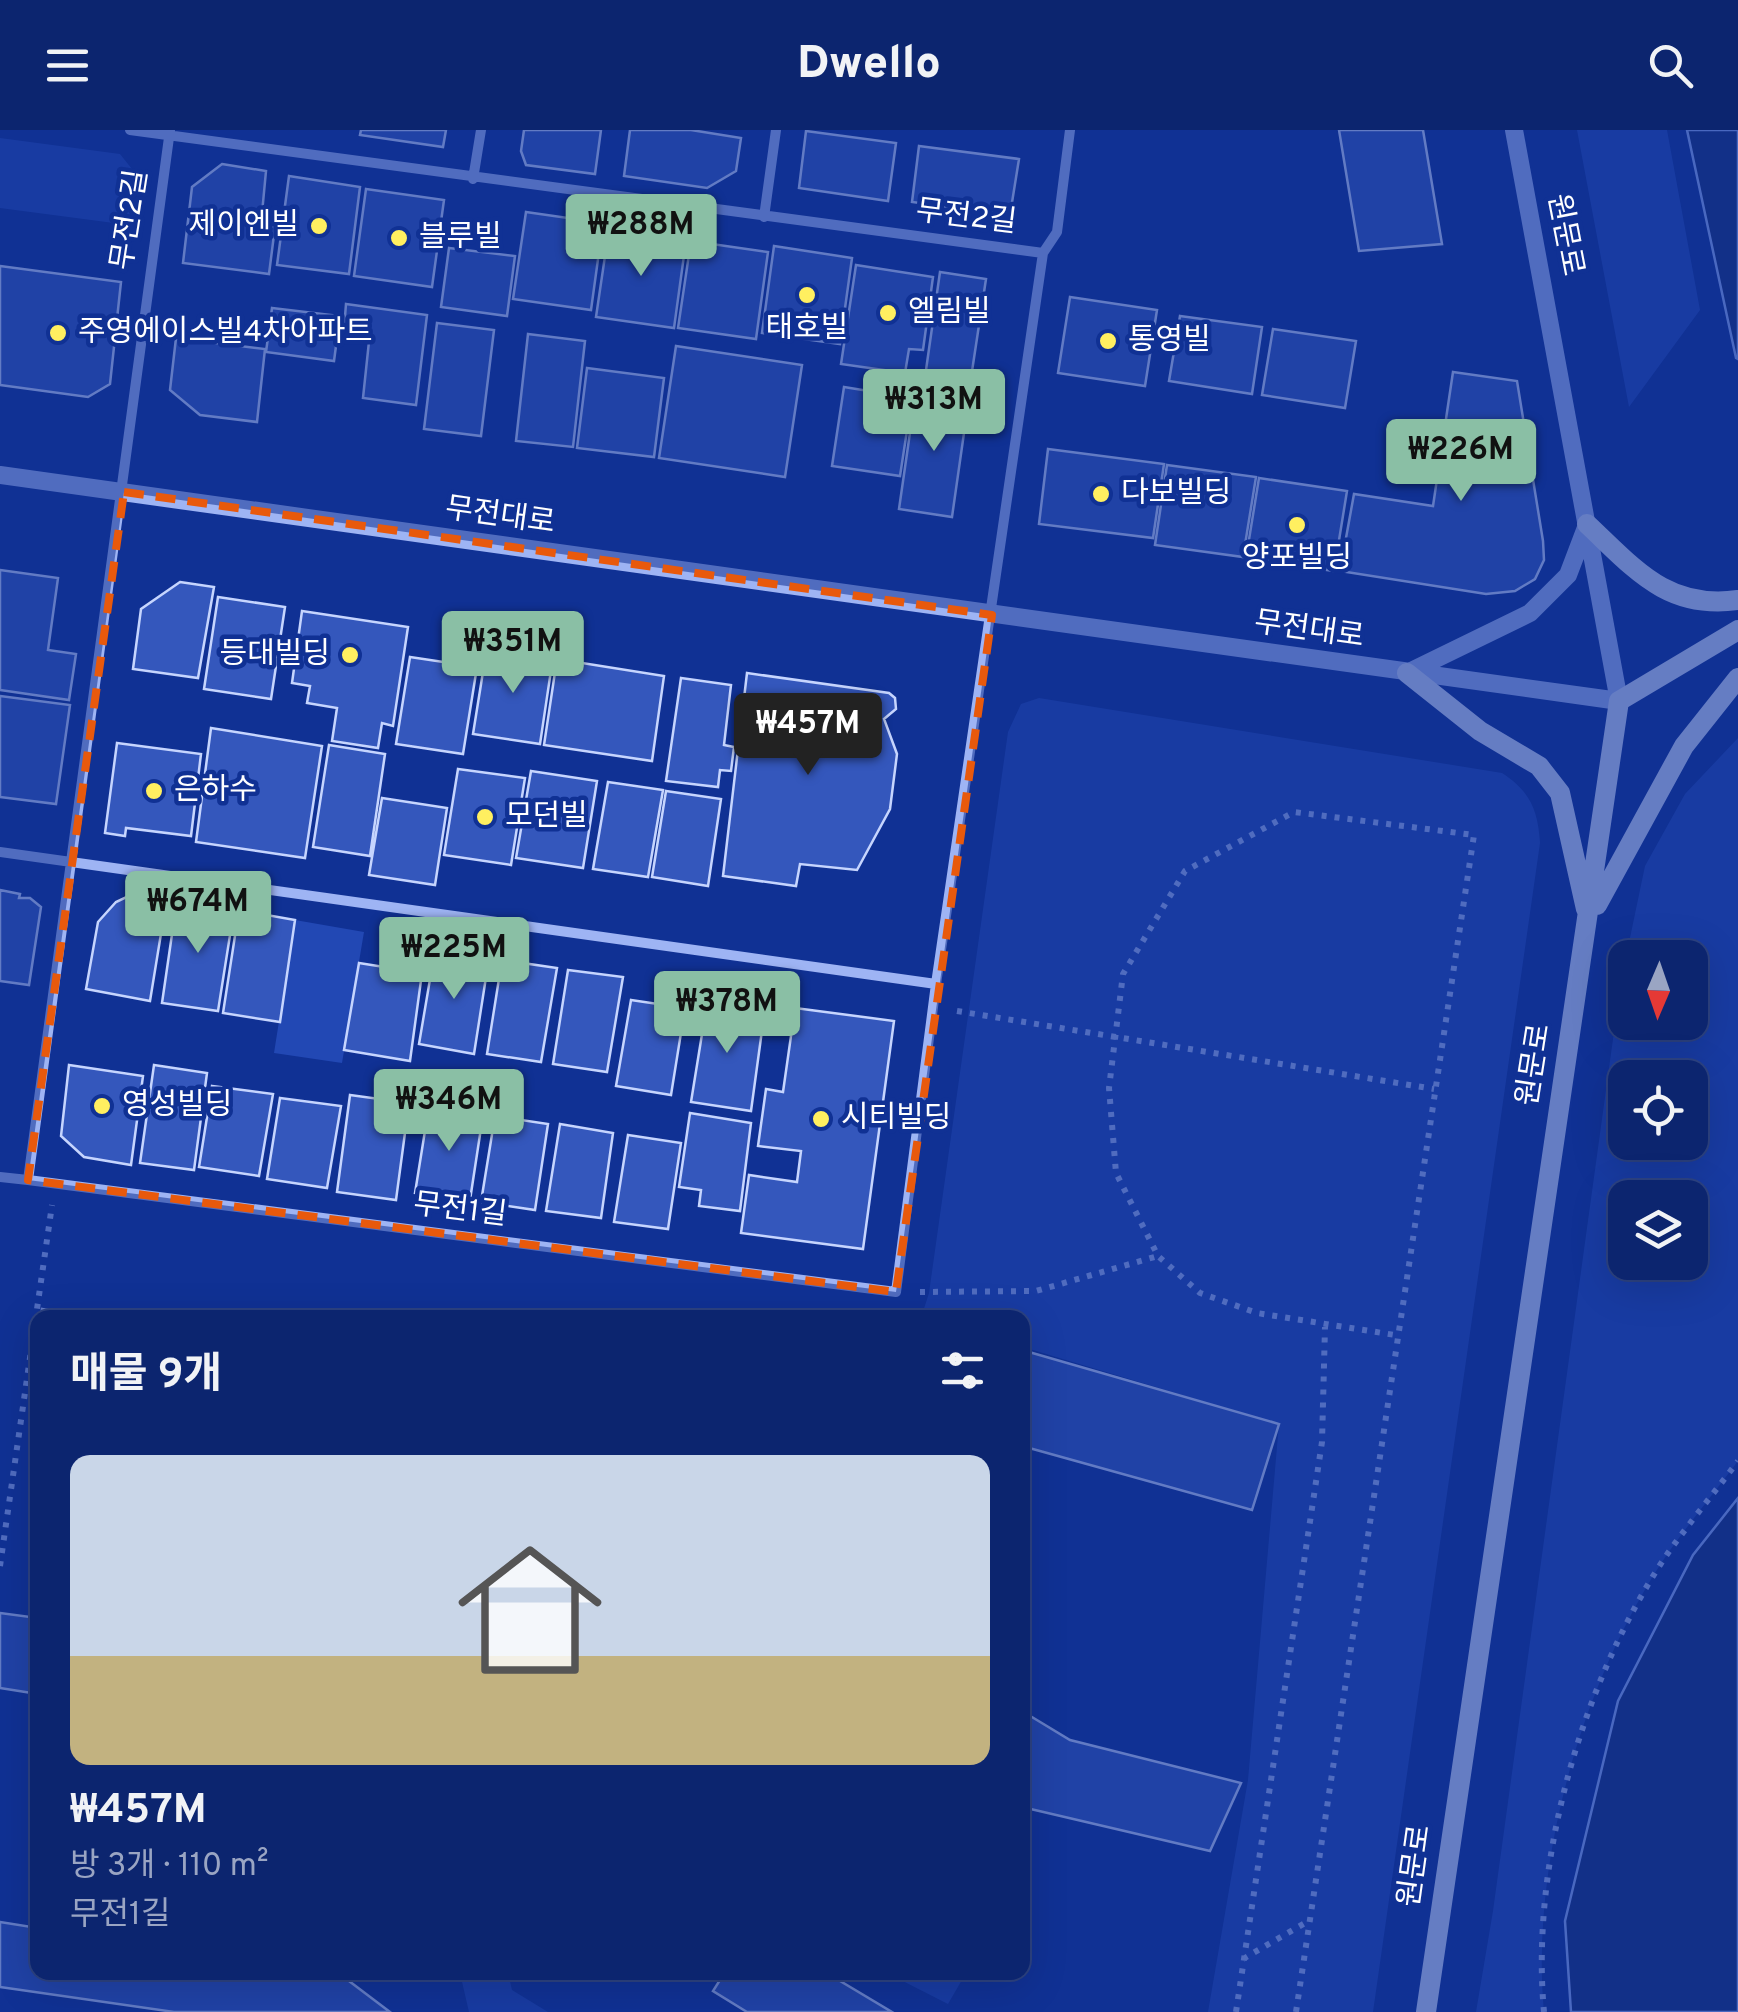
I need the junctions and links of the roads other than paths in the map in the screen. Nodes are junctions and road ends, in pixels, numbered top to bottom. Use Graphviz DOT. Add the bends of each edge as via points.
graph roads {
  1 [pos="130,130"];
  2 [pos="481,130"];
  3 [pos="776,130"];
  4 [pos="1070,130"];
  5 [pos="1514,130"];
  6 [pos="170,132"];
  7 [pos="474,179"];
  8 [pos="764,217"];
  9 [pos="1043,253"];
  10 [pos="0,475"];
  11 [pos="124,492"];
  12 [pos="1587,524"];
  13 [pos="1738,600"];
  14 [pos="992,614"];
  15 [pos="1738,630"];
  16 [pos="1407,673"];
  17 [pos="1738,678"];
  18 [pos="1619,702"];
  19 [pos="0,852"];
  20 [pos="74,863"];
  21 [pos="1589,920"];
  22 [pos="936,984"];
  23 [pos="0,1176"];
  24 [pos="28,1180"];
  25 [pos="1426,2012"];
  1 -- 6 [label="street"];
  2 -- 7 [label="street"];
  3 -- 8 [label="street"];
  4 -- 9 [label="street" via="1057,232"];
  5 -- 12 [label="street, 원문로"];
  6 -- 7 [label="street, 무전2길"];
  6 -- 11 [label="street, 무전2길"];
  7 -- 8 [label="street, 무전2길"];
  8 -- 9 [label="street, 무전2길"];
  9 -- 14 [label="street"];
  10 -- 11 [label="street, 무전대로"];
  11 -- 14 [label="street, 무전대로"];
  11 -- 20 [label="street"];
  12 -- 13 [label="main road" via="1675,596"];
  12 -- 16 [label="street" via="1568,576 1530,613"];
  12 -- 18 [label="street, 원문로"];
  14 -- 16 [label="street, 무전대로"];
  14 -- 22 [label="street"];
  15 -- 18 [label="main road"];
  16 -- 18 [label="street, 무전대로"];
  16 -- 21 [label="main road" via="1480,731 1539,766 1560,793"];
  17 -- 21 [label="main road" via="1684,746"];
  18 -- 21 [label="main road, 원문로"];
  19 -- 20 [label="street"];
  20 -- 22 [label="street"];
  20 -- 24 [label="street"];
  21 -- 25 [label="main road, 원문로"];
  22 -- 24 [label="street, 무전1길" via="896,1292"];
  23 -- 24 [label="street, 무전1길"];
}
